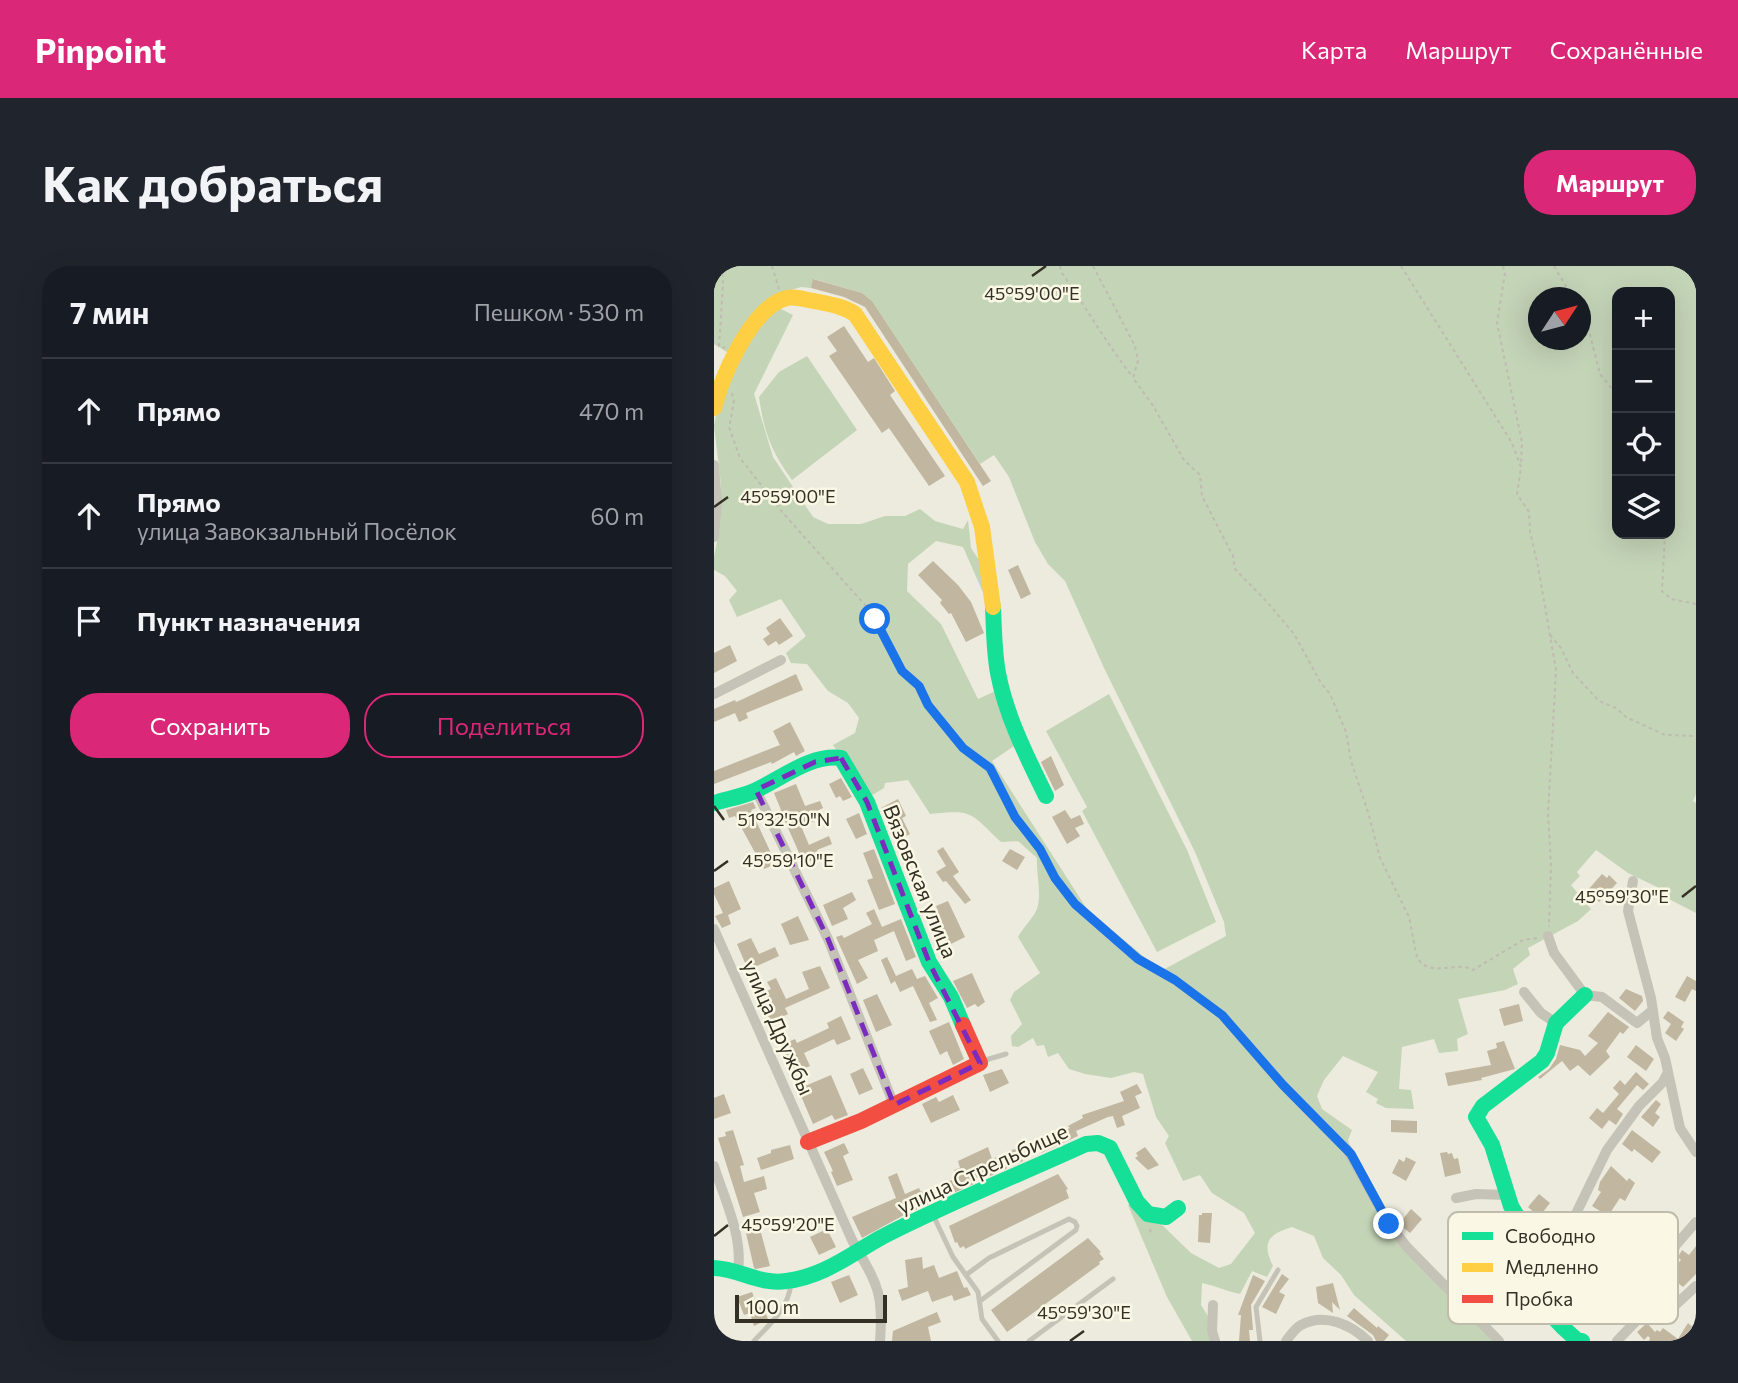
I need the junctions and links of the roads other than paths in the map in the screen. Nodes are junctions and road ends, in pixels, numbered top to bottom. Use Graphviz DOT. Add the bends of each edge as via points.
graph roads {
  1 [pos="714,408"];
  2 [pos="714,465"];
  3 [pos="714,537"];
  4 [pos="781,660"];
  5 [pos="714,694"];
  6 [pos="756,790"];
  7 [pos="1046,796"];
  8 [pos="714,803"];
  9 [pos="1633,881"];
  10 [pos="714,929"];
  11 [pos="1548,936"];
  12 [pos="1524,992"];
  13 [pos="1586,995"];
  14 [pos="1653,1010"];
  15 [pos="1556,1023"];
  16 [pos="1006,1054"];
  17 [pos="980,1063"];
  18 [pos="1667,1074"];
  19 [pos="894,1105"];
  20 [pos="808,1142"];
  21 [pos="1347,1149"];
  22 [pos="1696,1152"];
  23 [pos="714,1166"];
  24 [pos="1507,1195"];
  25 [pos="1456,1198"];
  26 [pos="1178,1208"];
  27 [pos="1515,1212"];
  28 [pos="1576,1212"];
  29 [pos="932,1214"];
  30 [pos="1696,1222"];
  31 [pos="1678,1243"];
  32 [pos="859,1253"];
  33 [pos="714,1268"];
  34 [pos="738,1270"];
  35 [pos="1278,1270"];
  36 [pos="966,1275"];
  37 [pos="1113,1279"];
  38 [pos="791,1281"];
  39 [pos="1696,1286"];
  40 [pos="1448,1289"];
  41 [pos="980,1301"];
  42 [pos="1678,1303"];
  43 [pos="1213,1306"];
  44 [pos="1482,1324"];
  45 [pos="1559,1324"];
  46 [pos="1635,1324"];
  47 [pos="754,1341"];
  48 [pos="880,1341"];
  49 [pos="998,1341"];
  50 [pos="1029,1341"];
  51 [pos="1215,1341"];
  52 [pos="1260,1341"];
  53 [pos="1286,1341"];
  54 [pos="1368,1341"];
  55 [pos="1499,1341"];
  56 [pos="1579,1341"];
  57 [pos="1617,1341"];
  1 -- 7 [label="street" via="716,394 745,337 781,300 789,297 832,304 860,318 973,496 983,536 1000,682 1012,723"];
  2 -- 3 [label="street" via="718,503"];
  4 -- 5 [label="street"];
  6 -- 8 [label="street"];
  6 -- 17 [label="street, Вязовская улица" via="815,762 841,758 867,802 929,962 951,997"];
  6 -- 19 [label="street" via="828,939"];
  9 -- 14 [label="street" via="1628,911"];
  10 -- 20 [label="street, улица Дружбы"];
  11 -- 13 [label="street" via="1554,953"];
  12 -- 15 [label="street"];
  13 -- 14 [label="street" via="1602,997 1637,1023"];
  13 -- 15 [label="street"];
  14 -- 18 [label="street"];
  15 -- 24 [label="street" via="1542,1061 1477,1112"];
  16 -- 17 [label="lane"];
  17 -- 19 [label="street"];
  18 -- 22 [label="street" via="1680,1128"];
  18 -- 28 [label="street" via="1606,1150"];
  19 -- 20 [label="street"];
  20 -- 32 [label="street, улица Дружбы"];
  21 -- 40 [label="street" via="1389,1224"];
  23 -- 34 [label="street" via="733,1223"];
  24 -- 25 [label="street"];
  24 -- 27 [label="street"];
  26 -- 29 [label="street, улица Стрельбище" via="1166,1217 1148,1214 1137,1202 1110,1148 1098,1143 1083,1145"];
  29 -- 32 [label="street, улица Стрельбище"];
  29 -- 36 [label="lane"];
  30 -- 31 [label="street"];
  32 -- 38 [label="street, улица Стрельбище"];
  32 -- 48 [label="street, улица Дружбы" via="878,1286"];
  33 -- 34 [label="street"];
  34 -- 38 [label="street" via="761,1281"];
  35 -- 52 [label="lane" via="1256,1307"];
  36 -- 41 [label="lane"];
  36 -- 41 [label="lane" via="989,1258 1069,1219 1077,1226"];
  37 -- 50 [label="lane"];
  38 -- 47 [label="lane" via="773,1324"];
  39 -- 42 [label="street"];
  41 -- 49 [label="lane" via="982,1319"];
  43 -- 51 [label="street"];
  44 -- 55 [label="street"];
  45 -- 56 [label="street"];
  46 -- 57 [label="street"];
  53 -- 54 [label="street" via="1299,1325 1317,1320 1353,1327"];
}
